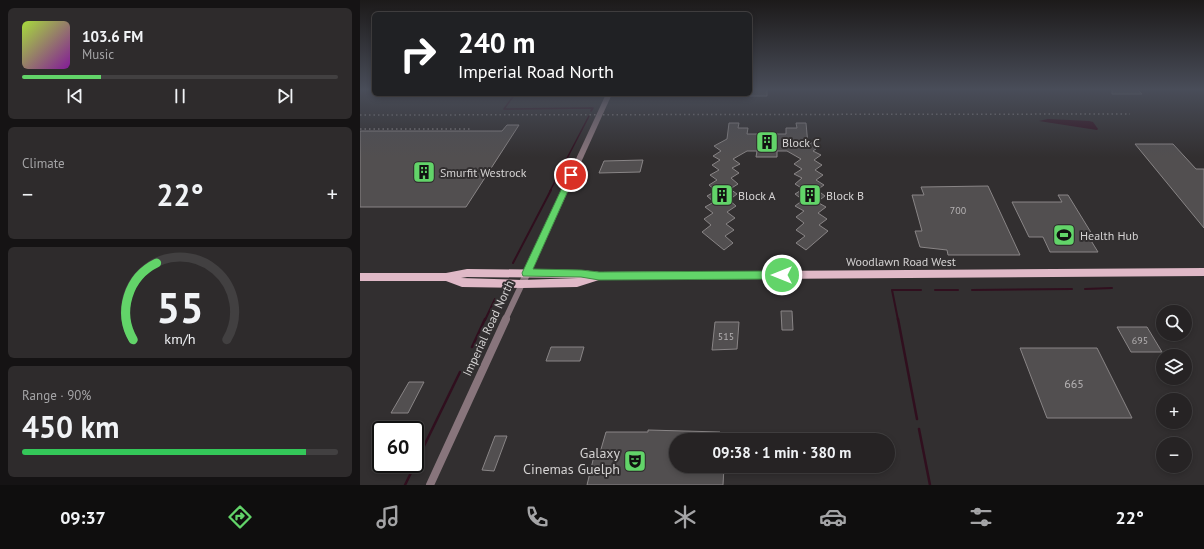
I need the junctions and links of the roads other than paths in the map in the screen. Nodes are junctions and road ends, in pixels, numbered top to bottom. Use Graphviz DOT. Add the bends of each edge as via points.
graph roads {
  1 [pos="601,112"];
  2 [pos="1204,272"];
  3 [pos="527,273"];
  4 [pos="599,276"];
  5 [pos="360,277"];
  6 [pos="446,277"];
  7 [pos="522,284"];
  8 [pos="430,485"];
  1 -- 3 [label="street, Imperial Road North"];
  2 -- 4 [label="main road, Woodlawn Road West"];
  3 -- 4 [label="main road, Woodlawn Road West"];
  3 -- 6 [label="main road, Woodlawn Road West" via="467,273"];
  3 -- 7 [label="street, Imperial Road North"];
  4 -- 7 [label="main road, Woodlawn Road West" via="577,283"];
  5 -- 6 [label="main road, Woodlawn Road West"];
  6 -- 7 [label="main road, Woodlawn Road West" via="462,284"];
  7 -- 8 [label="street, Imperial Road North"];
}
